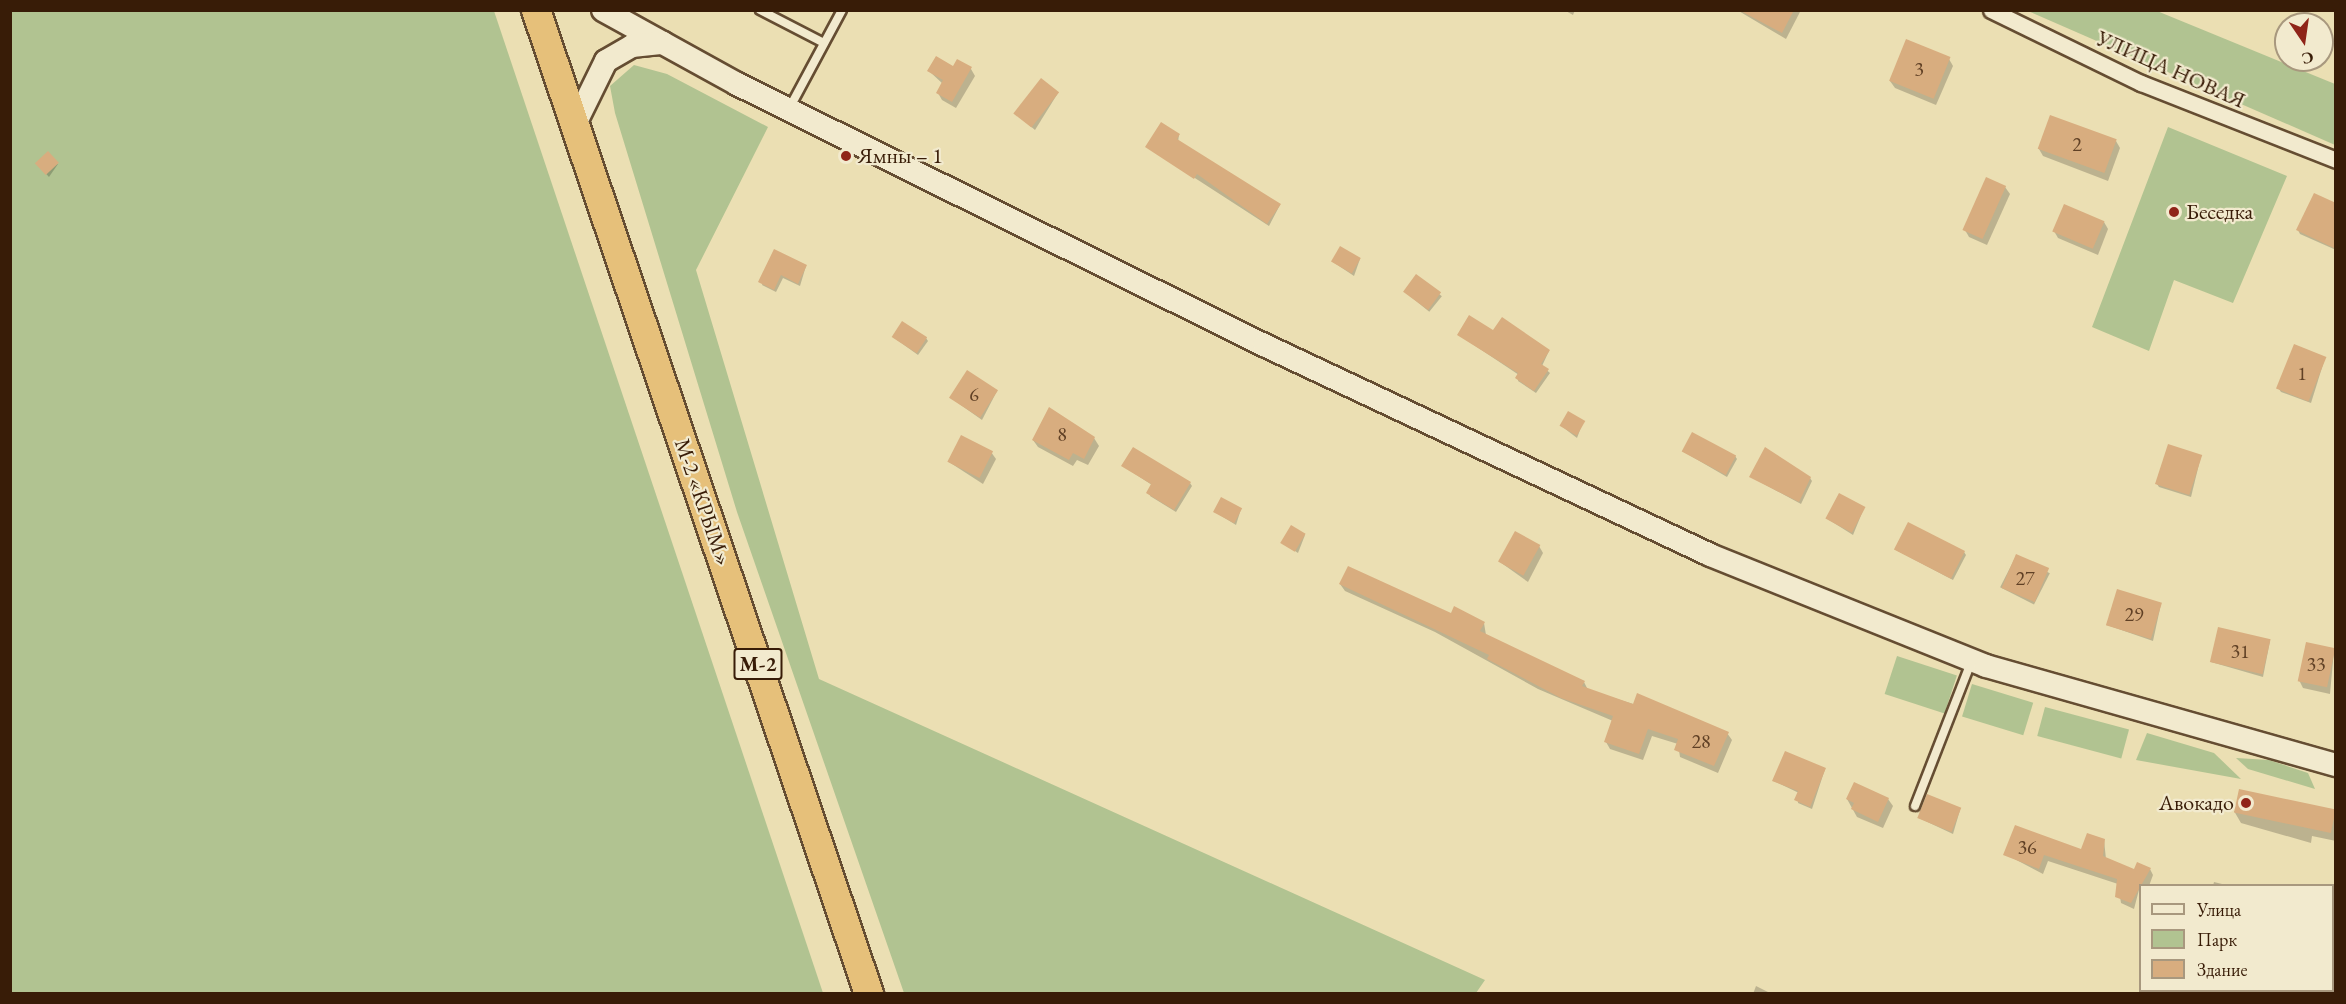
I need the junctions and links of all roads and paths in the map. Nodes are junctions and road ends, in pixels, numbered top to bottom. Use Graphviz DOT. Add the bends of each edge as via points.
graph roads {
  1 [pos="525,10"];
  2 [pos="536,10"];
  3 [pos="603,10"];
  4 [pos="760,10"];
  5 [pos="842,10"];
  6 [pos="1991,10"];
  7 [pos="546,40"];
  8 [pos="663,43"];
  9 [pos="824,43"];
  10 [pos="789,108"];
  11 [pos="575,124"];
  12 [pos="2336,160"];
  13 [pos="1971,661"];
  14 [pos="2336,765"];
  15 [pos="1915,806"];
  16 [pos="869,993"];
  1 -- 7 [label="main road"];
  2 -- 7 [label="highway, М-2 «КРЫМ» / М-2"];
  3 -- 8 [label="main road"];
  4 -- 9 [label="lane"];
  5 -- 9 [label="lane"];
  6 -- 12 [label="street, УЛИЦА НОВАЯ" via="2151,88"];
  7 -- 11 [label="highway, М-2 «КРЫМ» / М-2"];
  8 -- 10 [label="main road"];
  8 -- 11 [label="main road" via="632,46 606,61"];
  9 -- 10 [label="lane"];
  10 -- 13 [label="main road" via="1514,465 1721,560"];
  11 -- 16 [label="highway, М-2 «КРЫМ» / М-2"];
  13 -- 14 [label="main road" via="2076,695"];
  13 -- 15 [label="lane"];
}
